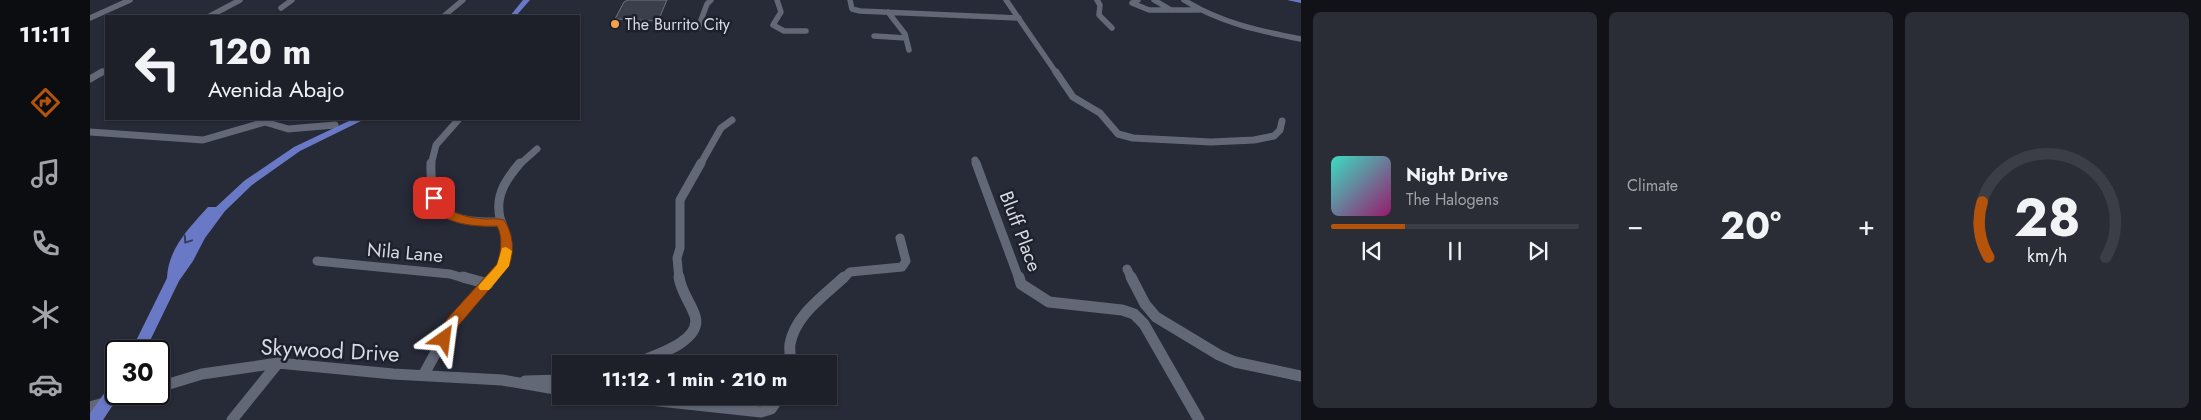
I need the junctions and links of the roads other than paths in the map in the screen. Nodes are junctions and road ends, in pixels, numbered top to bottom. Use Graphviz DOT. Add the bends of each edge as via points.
graph roads {
  1 [pos="130,0"];
  2 [pos="240,0"];
  3 [pos="292,0"];
  4 [pos="463,0"];
  5 [pos="527,0"];
  6 [pos="534,0"];
  7 [pos="712,0"];
  8 [pos="777,0"];
  9 [pos="850,0"];
  10 [pos="1006,0"];
  11 [pos="1096,0"];
  12 [pos="1138,0"];
  13 [pos="1154,0"];
  14 [pos="1184,0"];
  15 [pos="1290,0"];
  16 [pos="1301,2"];
  17 [pos="281,8"];
  18 [pos="1171,10"];
  19 [pos="1200,10"];
  20 [pos="888,12"];
  21 [pos="212,15"];
  22 [pos="445,15"];
  23 [pos="514,15"];
  24 [pos="521,15"];
  25 [pos="90,18"];
  26 [pos="1019,18"];
  27 [pos="698,28"];
  28 [pos="1112,28"];
  29 [pos="806,31"];
  30 [pos="874,36"];
  31 [pos="906,38"];
  32 [pos="1301,39"];
  33 [pos="909,50"];
  34 [pos="105,71"];
  35 [pos="90,79"];
  36 [pos="1064,84"];
  37 [pos="348,120"];
  38 [pos="358,120"];
  39 [pos="458,120"];
  40 [pos="732,120"];
  41 [pos="1282,121"];
  42 [pos="335,125"];
  43 [pos="90,132"];
  44 [pos="537,149"];
  45 [pos="975,160"];
  46 [pos="500,222"];
  47 [pos="900,238"];
  48 [pos="318,261"];
  49 [pos="1127,269"];
  50 [pos="173,279"];
  51 [pos="488,284"];
  52 [pos="143,340"];
  53 [pos="654,355"];
  54 [pos="791,355"];
  55 [pos="278,363"];
  56 [pos="424,374"];
  57 [pos="1301,376"];
  58 [pos="552,380"];
  59 [pos="515,382"];
  60 [pos="170,384"];
  61 [pos="552,388"];
  62 [pos="105,403"];
  63 [pos="105,405"];
  64 [pos="696,405"];
  65 [pos="774,405"];
  66 [pos="90,407"];
  67 [pos="94,420"];
  68 [pos="232,420"];
  69 [pos="1199,420"];
  1 -- 25 [label="street"];
  2 -- 21 [label="street"];
  3 -- 17 [label="street"];
  4 -- 22 [label="street"];
  5 -- 23 [label="main road"];
  6 -- 24 [label="main road"];
  7 -- 27 [label="street" via="707,4"];
  8 -- 29 [label="street" via="781,12 774,28"];
  9 -- 20 [label="street" via="852,9"];
  10 -- 26 [label="street"];
  11 -- 28 [label="street" via="1100,5 1099,14"];
  12 -- 18 [label="street" via="1132,3 1143,9"];
  13 -- 18 [label="street"];
  14 -- 19 [label="street"];
  15 -- 16 [label="main road"];
  18 -- 19 [label="street"];
  19 -- 32 [label="street" via="1246,27"];
  20 -- 26 [label="street"];
  20 -- 31 [label="street"];
  26 -- 36 [label="street"];
  30 -- 31 [label="street"];
  31 -- 33 [label="street"];
  34 -- 35 [label="street"];
  36 -- 41 [label="street" via="1073,96 1100,113 1118,134 1133,138 1211,142 1254,140 1274,136"];
  37 -- 42 [label="main road"];
  38 -- 50 [label="main road" via="297,149 248,183 209,224 190,258"];
  39 -- 46 [label="street" via="433,149 434,198 441,209 464,220"];
  40 -- 53 [label="street" via="721,128 680,200 677,258 680,285 696,318 694,332 688,340"];
  42 -- 43 [label="street" via="288,129 265,122 203,140"];
  42 -- 50 [label="main road, one-way" via="290,147 239,182 187,238 174,260"];
  44 -- 46 [label="street" via="521,161 506,180 501,191"];
  45 -- 69 [label="street, Bluff Place" via="1021,284 1049,302 1134,314 1144,324"];
  46 -- 51 [label="street" via="505,230 506,256 503,266"];
  47 -- 54 [label="street" via="906,261 902,267 850,272 806,312 794,331"];
  48 -- 51 [label="street, Nila Lane" via="450,274"];
  49 -- 57 [label="street" via="1145,304 1156,317 1235,362"];
  50 -- 52 [label="main road"];
  51 -- 56 [label="street" via="452,323"];
  55 -- 56 [label="street, Skywood Drive"];
  55 -- 60 [label="street, Skywood Drive" via="202,374"];
  55 -- 68 [label="street"];
  56 -- 59 [label="street, Skywood Drive"];
  58 -- 59 [label="street"];
  59 -- 61 [label="street, Skywood Drive"];
  62 -- 66 [label="street"];
  63 -- 67 [label="main road"];
  64 -- 65 [label="street" via="760,412"];
}
